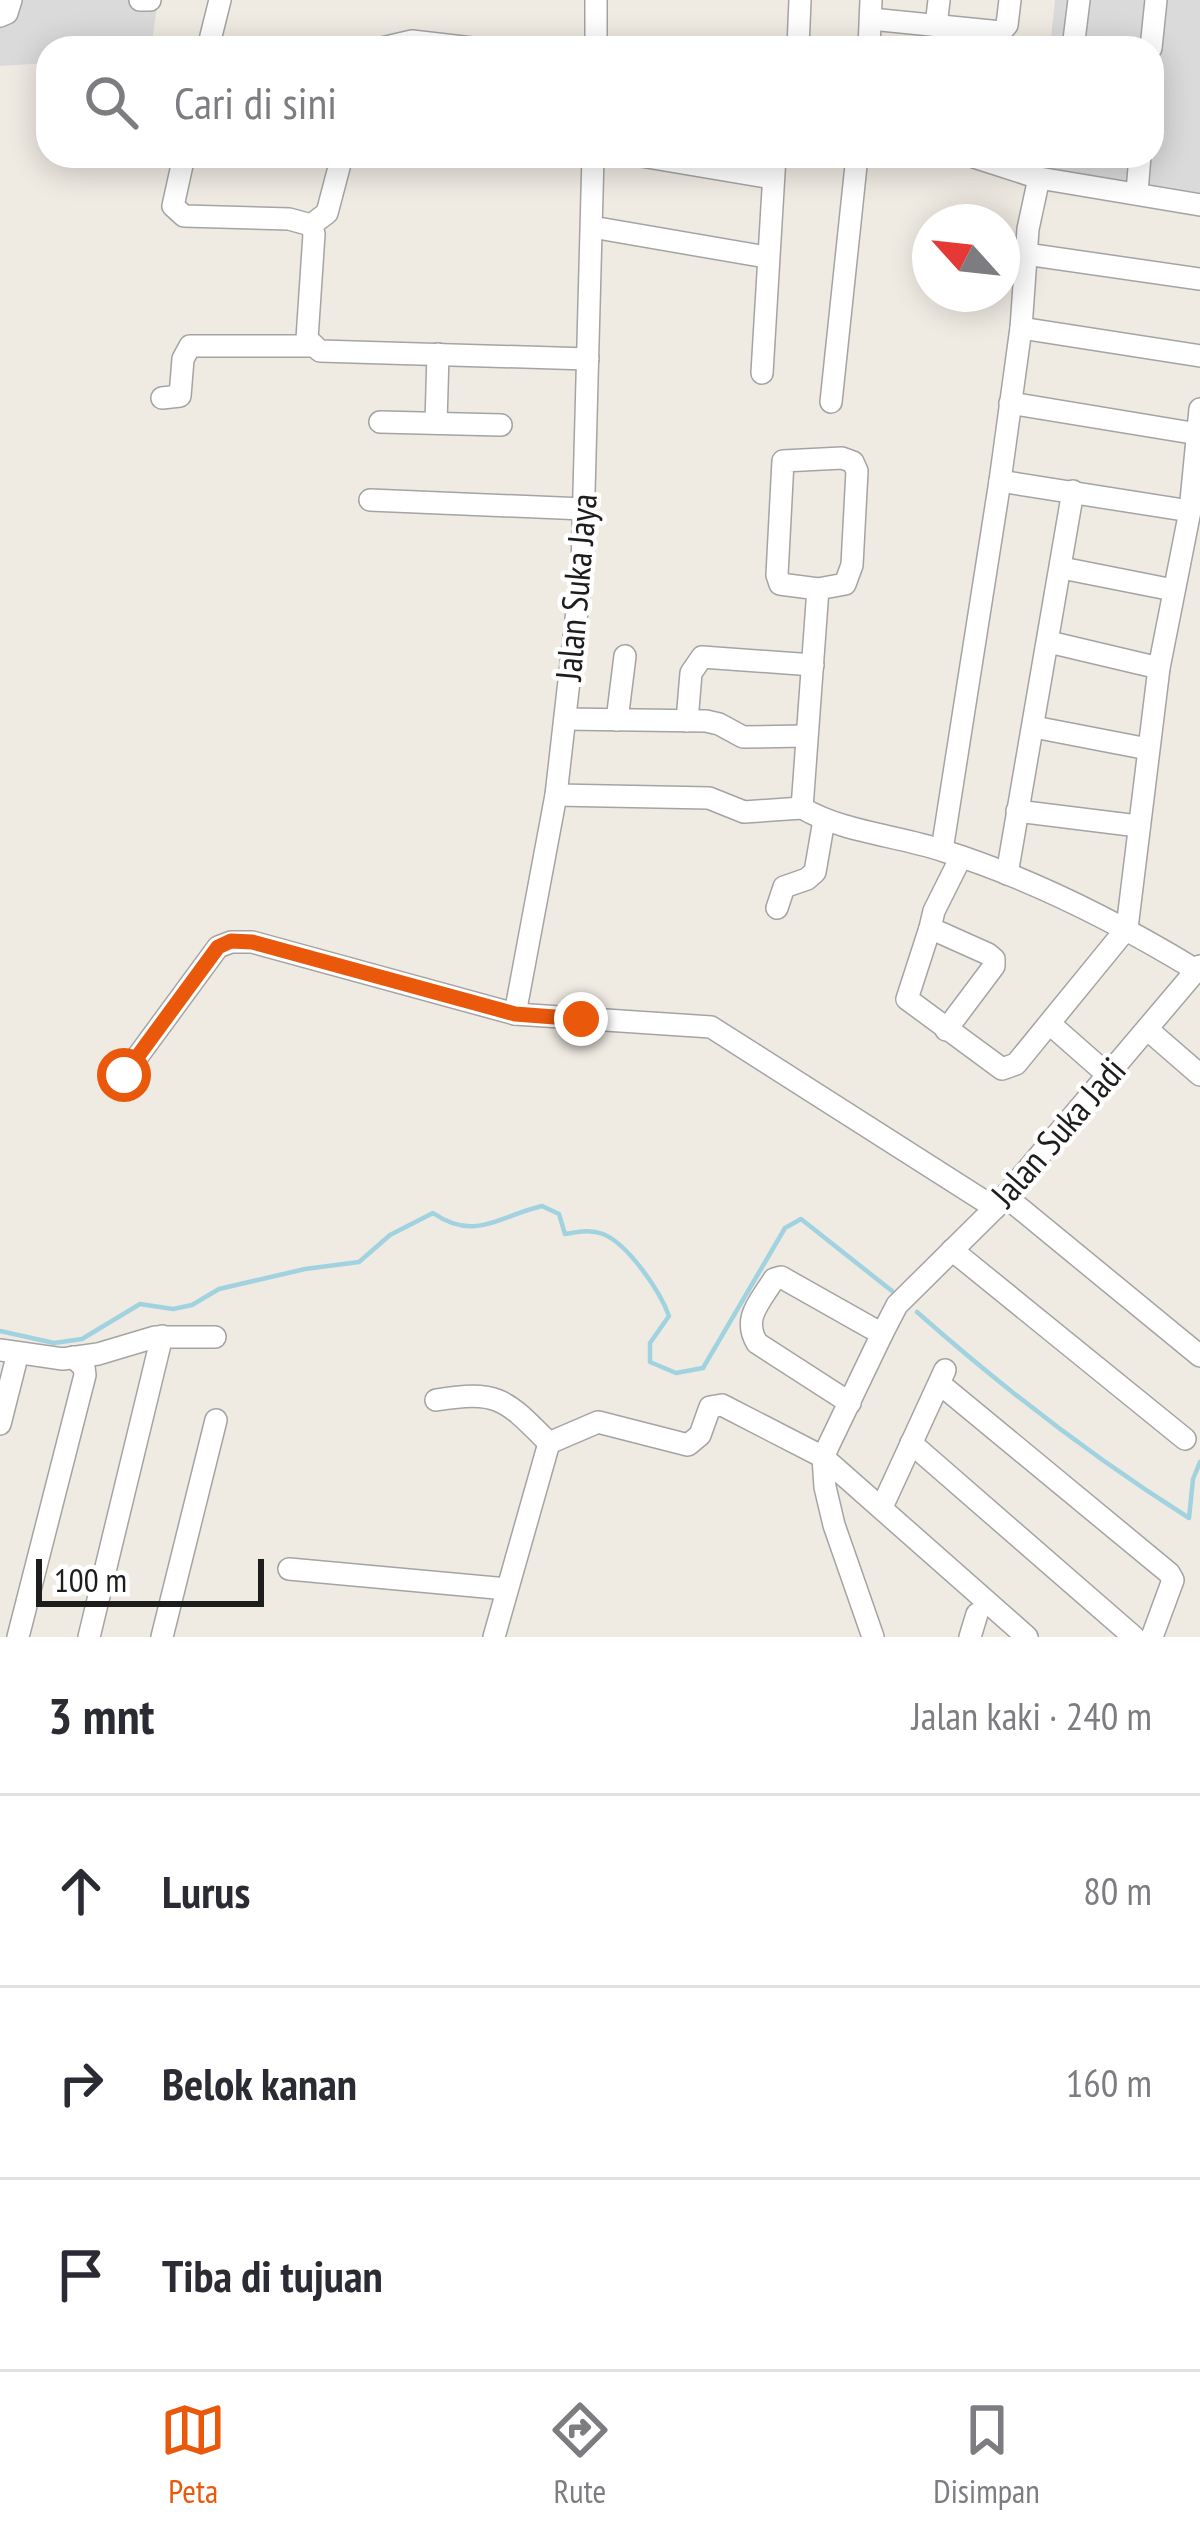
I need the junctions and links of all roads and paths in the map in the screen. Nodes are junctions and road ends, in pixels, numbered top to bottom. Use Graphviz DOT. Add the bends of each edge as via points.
graph roads {
  1 [pos="11,0"];
  2 [pos="140,0"];
  3 [pos="151,0"];
  4 [pos="220,0"];
  5 [pos="596,0"];
  6 [pos="800,0"];
  7 [pos="939,0"];
  8 [pos="1010,0"];
  9 [pos="1079,0"];
  10 [pos="1156,0"];
  11 [pos="871,10"];
  12 [pos="0,16"];
  13 [pos="936,26"];
  14 [pos="211,36"];
  15 [pos="596,36"];
  16 [pos="798,36"];
  17 [pos="1074,36"];
  18 [pos="1152,36"];
  19 [pos="181,168"];
  20 [pos="339,168"];
  21 [pos="593,168"];
  22 [pos="773,168"];
  23 [pos="856,168"];
  24 [pos="1012,168"];
  25 [pos="1055,168"];
  26 [pos="1139,168"];
  27 [pos="1049,179"];
  28 [pos="1137,192"];
  29 [pos="1200,205"];
  30 [pos="310,225"];
  31 [pos="592,227"];
  32 [pos="1026,254"];
  33 [pos="766,256"];
  34 [pos="1200,279"];
  35 [pos="1021,328"];
  36 [pos="311,346"];
  37 [pos="438,354"];
  38 [pos="1200,356"];
  39 [pos="589,359"];
  40 [pos="762,373"];
  41 [pos="162,398"];
  42 [pos="831,402"];
  43 [pos="1010,403"];
  44 [pos="1200,409"];
  45 [pos="380,422"];
  46 [pos="436,423"];
  47 [pos="501,425"];
  48 [pos="1198,434"];
  49 [pos="1000,481"];
  50 [pos="1073,491"];
  51 [pos="370,500"];
  52 [pos="584,509"];
  53 [pos="1190,511"];
  54 [pos="1062,568"];
  55 [pos="818,590"];
  56 [pos="1173,590"];
  57 [pos="1049,643"];
  58 [pos="625,656"];
  59 [pos="813,665"];
  60 [pos="1159,668"];
  61 [pos="565,719"];
  62 [pos="617,720"];
  63 [pos="687,721"];
  64 [pos="1034,727"];
  65 [pos="806,736"];
  66 [pos="1148,749"];
  67 [pos="556,795"];
  68 [pos="802,808"];
  69 [pos="1017,811"];
  70 [pos="824,820"];
  71 [pos="1138,826"];
  72 [pos="952,853"];
  73 [pos="1007,874"];
  74 [pos="776,908"];
  75 [pos="930,928"];
  76 [pos="1127,928"];
  77 [pos="1195,979"];
  78 [pos="515,1014"];
  79 [pos="1050,1024"];
  80 [pos="1147,1029"];
  81 [pos="946,1030"];
  82 [pos="124,1075"];
  83 [pos="1108,1075"];
  84 [pos="1200,1075"];
  85 [pos="1000,1202"];
  86 [pos="952,1250"];
  87 [pos="883,1334"];
  88 [pos="162,1336"];
  89 [pos="215,1337"];
  90 [pos="9,1352"];
  91 [pos="1200,1356"];
  92 [pos="73,1358"];
  93 [pos="436,1400"];
  94 [pos="850,1403"];
  95 [pos="216,1420"];
  96 [pos="0,1424"];
  97 [pos="1185,1439"];
  98 [pos="549,1443"];
  99 [pos="911,1444"];
  100 [pos="824,1457"];
  101 [pos="882,1507"];
  102 [pos="290,1569"];
  103 [pos="507,1589"];
  104 [pos="977,1614"];
  105 [pos="18,1637"];
  106 [pos="89,1637"];
  107 [pos="162,1637"];
  108 [pos="494,1637"];
  109 [pos="873,1637"];
  110 [pos="970,1637"];
  111 [pos="1027,1637"];
  112 [pos="1134,1637"];
  113 [pos="1152,1637"];
  1 -- 12 [label="street"];
  2 -- 3 [label="street"];
  4 -- 14 [label="street"];
  5 -- 15 [label="street"];
  6 -- 16 [label="street"];
  7 -- 13 [label="street"];
  8 -- 13 [label="street" via="1001,32"];
  9 -- 17 [label="street"];
  10 -- 18 [label="street"];
  11 -- 13 [label="street"];
  19 -- 30 [label="street" via="173,206 184,216"];
  20 -- 30 [label="street" via="327,213"];
  21 -- 31 [label="street, Jalan Suka Jaya"];
  22 -- 33 [label="street"];
  23 -- 42 [label="street"];
  24 -- 27 [label="street"];
  25 -- 27 [label="street"];
  26 -- 28 [label="street"];
  27 -- 28 [label="street"];
  27 -- 32 [label="street"];
  28 -- 29 [label="street"];
  30 -- 36 [label="street"];
  31 -- 33 [label="street"];
  31 -- 39 [label="street, Jalan Suka Jaya"];
  32 -- 34 [label="street"];
  32 -- 35 [label="street"];
  33 -- 40 [label="street"];
  35 -- 38 [label="street"];
  35 -- 43 [label="street"];
  36 -- 37 [label="street"];
  36 -- 41 [label="street" via="190,346 183,390"];
  37 -- 39 [label="street"];
  37 -- 46 [label="street"];
  39 -- 52 [label="street, Jalan Suka Jaya"];
  43 -- 48 [label="street"];
  43 -- 49 [label="street"];
  44 -- 48 [label="street"];
  45 -- 46 [label="street"];
  46 -- 47 [label="street"];
  48 -- 53 [label="street"];
  49 -- 50 [label="street"];
  49 -- 72 [label="street"];
  50 -- 53 [label="street"];
  50 -- 54 [label="street"];
  51 -- 52 [label="street"];
  52 -- 61 [label="street, Jalan Suka Jaya"];
  53 -- 56 [label="street"];
  54 -- 56 [label="street"];
  54 -- 57 [label="street"];
  55 -- 55 [label="street" via="786,587 777,575 783,461 842,458 857,471 852,566 845,584"];
  55 -- 59 [label="street"];
  56 -- 60 [label="street"];
  57 -- 60 [label="street"];
  57 -- 64 [label="street"];
  58 -- 62 [label="street"];
  59 -- 63 [label="street" via="702,657 691,673"];
  59 -- 65 [label="street"];
  60 -- 66 [label="street"];
  61 -- 62 [label="street"];
  61 -- 67 [label="street, Jalan Suka Jaya"];
  62 -- 63 [label="street"];
  63 -- 65 [label="street" via="743,737"];
  64 -- 66 [label="street"];
  64 -- 69 [label="street"];
  65 -- 68 [label="street"];
  66 -- 71 [label="street"];
  67 -- 68 [label="street" via="709,799 744,812"];
  67 -- 78 [label="street, Jalan Suka Jaya"];
  68 -- 70 [label="street"];
  69 -- 71 [label="street"];
  69 -- 73 [label="street"];
  70 -- 72 [label="street"];
  70 -- 74 [label="street" via="815,872 784,887"];
  71 -- 76 [label="street"];
  72 -- 73 [label="street"];
  72 -- 75 [label="street"];
  73 -- 76 [label="street"];
  75 -- 81 [label="street" via="908,999"];
  75 -- 81 [label="street" via="994,959"];
  76 -- 77 [label="street"];
  76 -- 79 [label="street"];
  77 -- 80 [label="street, Jalan Suka Jadi"];
  78 -- 82 [label="street" via="231,941 218,947"];
  78 -- 85 [label="street" via="711,1027"];
  79 -- 81 [label="street" via="1002,1070"];
  79 -- 83 [label="street"];
  80 -- 83 [label="street, Jalan Suka Jadi"];
  80 -- 84 [label="street"];
  83 -- 85 [label="street, Jalan Suka Jadi"];
  85 -- 86 [label="street, Jalan Suka Jadi"];
  85 -- 91 [label="street"];
  86 -- 87 [label="street, Jalan Suka Jadi" via="904,1298"];
  86 -- 97 [label="street"];
  87 -- 94 [label="street, Jalan Suka Jadi"];
  87 -- 94 [label="street" via="782,1277 749,1319 757,1343"];
  88 -- 89 [label="street"];
  88 -- 92 [label="street"];
  88 -- 106 [label="street"];
  90 -- 92 [label="street"];
  90 -- 96 [label="street"];
  92 -- 105 [label="street" via="85,1376"];
  93 -- 98 [label="street" via="480,1393 513,1406"];
  94 -- 100 [label="street, Jalan Suka Jadi"];
  95 -- 107 [label="street"];
  98 -- 100 [label="street" via="598,1422 688,1445 717,1404"];
  98 -- 103 [label="street"];
  99 -- 101 [label="street"];
  99 -- 112 [label="street"];
  99 -- 113 [label="street" via="943,1377 1173,1580"];
  100 -- 101 [label="street"];
  100 -- 109 [label="street" via="834,1525"];
  101 -- 111 [label="street"];
  102 -- 103 [label="street"];
  103 -- 108 [label="street"];
  104 -- 110 [label="street"];
}
